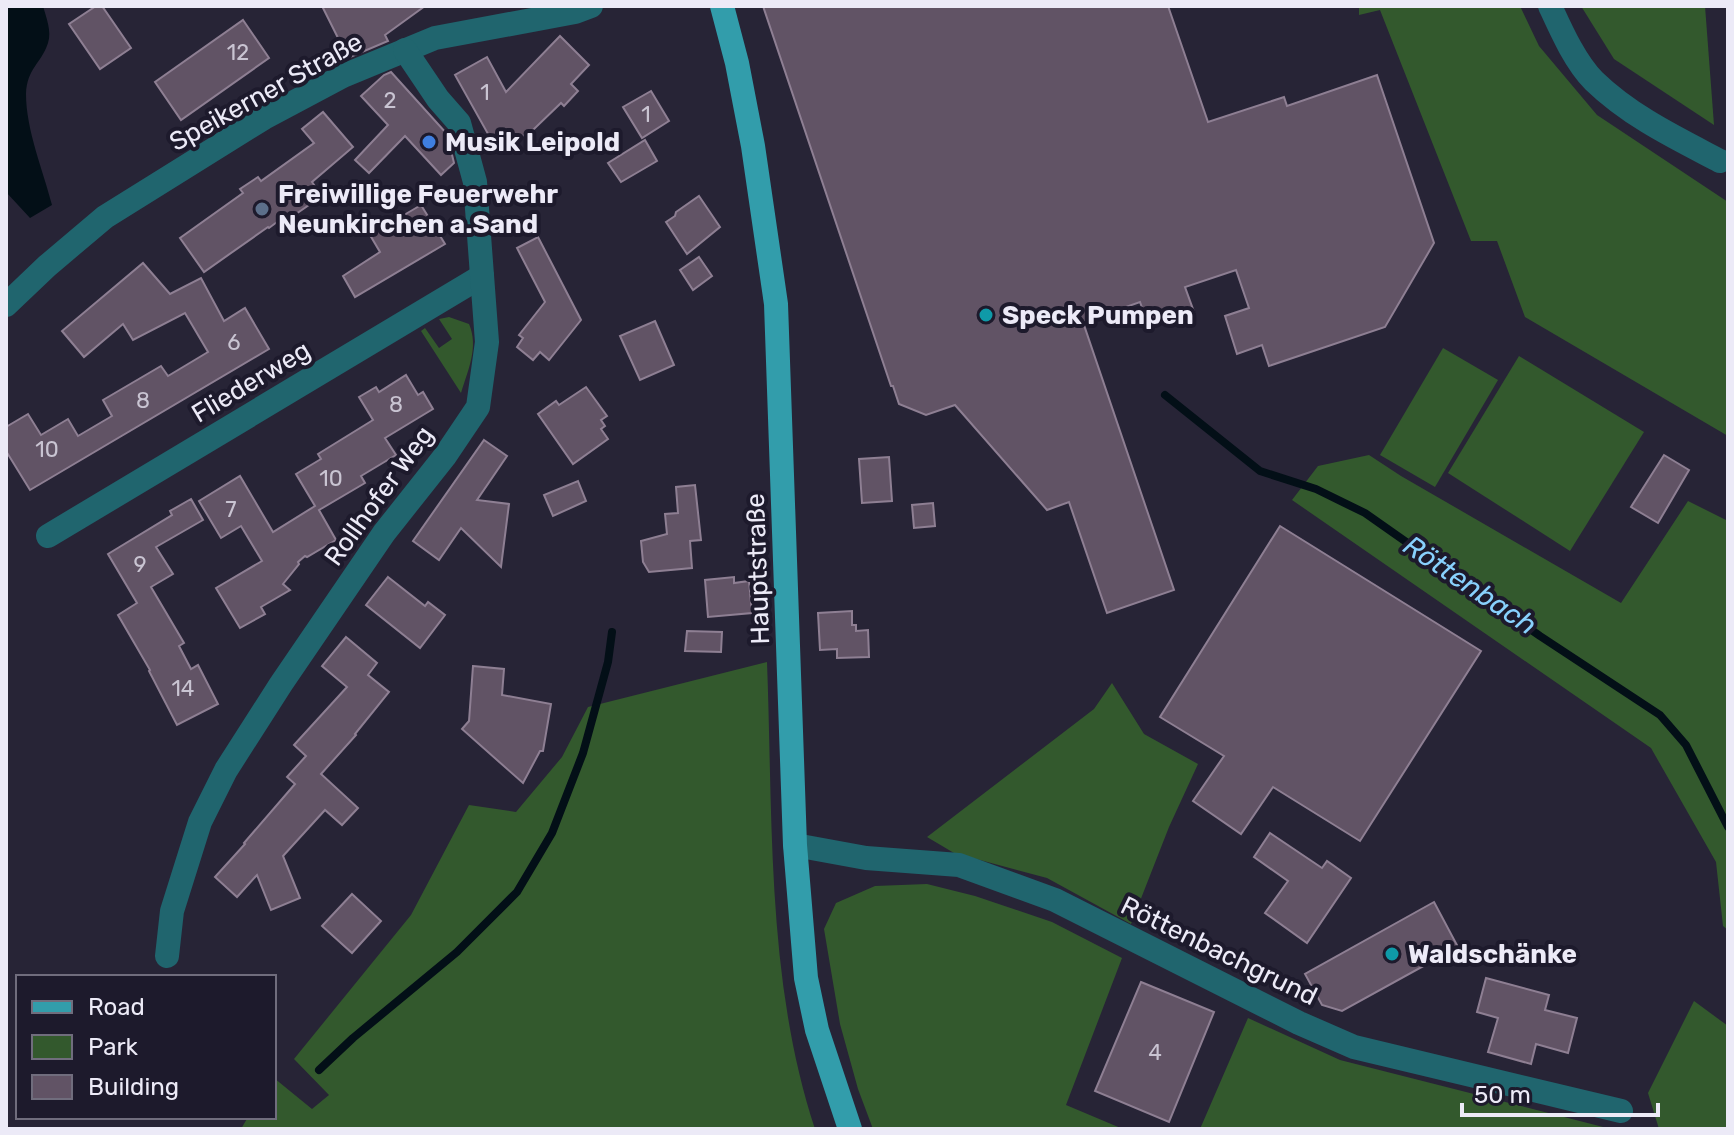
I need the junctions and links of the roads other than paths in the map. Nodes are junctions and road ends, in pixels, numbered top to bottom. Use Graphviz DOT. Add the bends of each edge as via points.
graph roads {
  1 [pos="591,6"];
  2 [pos="722,6"];
  3 [pos="1550,6"];
  4 [pos="405,50"];
  5 [pos="1720,161"];
  6 [pos="482,276"];
  7 [pos="6,305"];
  8 [pos="48,536"];
  9 [pos="795,845"];
  10 [pos="167,956"];
  11 [pos="1621,1111"];
  12 [pos="850,1129"];
  1 -- 4 [label="street, Speikerner Straße" via="435,38"];
  2 -- 9 [label="main road, Hauptstraße" via="753,146 776,304"];
  3 -- 5 [label="street" via="1593,80 1645,121"];
  4 -- 6 [label="street, Rollhofer Weg" via="459,123 475,182"];
  4 -- 7 [label="street, Speikerner Straße" via="264,118 105,217"];
  6 -- 8 [label="street, Fliederweg"];
  6 -- 10 [label="street, Rollhofer Weg" via="487,342 478,407 384,533 226,770 195,837 172,911"];
  9 -- 11 [label="street, Röttenbachgrund" via="866,858 959,865 1055,900 1354,1047"];
  9 -- 12 [label="main road, Hauptstraße" via="806,978"];
}
